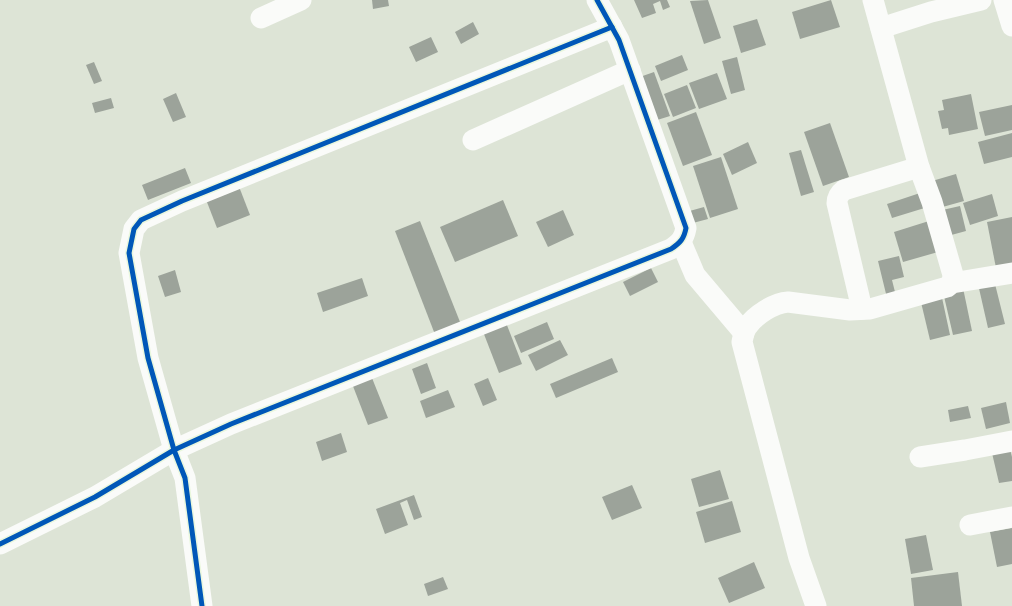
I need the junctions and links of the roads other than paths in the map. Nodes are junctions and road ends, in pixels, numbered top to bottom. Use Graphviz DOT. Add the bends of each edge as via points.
graph roads {
  1 [pos="302,0"];
  2 [pos="597,0"];
  3 [pos="873,0"];
  4 [pos="982,0"];
  5 [pos="1004,0"];
  6 [pos="261,18"];
  7 [pos="1012,26"];
  8 [pos="612,27"];
  9 [pos="881,28"];
  10 [pos="630,70"];
  11 [pos="474,140"];
  12 [pos="919,167"];
  13 [pos="680,242"];
  14 [pos="1012,273"];
  15 [pos="952,283"];
  16 [pos="862,309"];
  17 [pos="744,333"];
  18 [pos="1012,441"];
  19 [pos="174,450"];
  20 [pos="920,457"];
  21 [pos="1012,517"];
  22 [pos="970,526"];
  23 [pos="0,544"];
  24 [pos="202,606"];
  25 [pos="816,606"];
  1 -- 6 [label="street"];
  2 -- 8 [label="street"];
  3 -- 9 [label="street"];
  4 -- 9 [label="street"];
  5 -- 7 [label="street"];
  8 -- 10 [label="street"];
  8 -- 19 [label="street" via="141,220 134,229 129,253 148,358"];
  9 -- 12 [label="street"];
  10 -- 11 [label="street"];
  10 -- 13 [label="street" via="686,228"];
  12 -- 15 [label="street" via="953,275"];
  12 -- 16 [label="street" via="844,190 837,198"];
  13 -- 17 [label="street" via="695,276"];
  13 -- 19 [label="street" via="671,249 240,420"];
  14 -- 15 [label="street"];
  15 -- 16 [label="street" via="947,288"];
  16 -- 17 [label="street" via="778,302"];
  17 -- 25 [label="street" via="742,342"];
  18 -- 20 [label="street"];
  19 -- 23 [label="street" via="95,497"];
  19 -- 24 [label="street" via="185,478"];
  21 -- 22 [label="street"];
}
